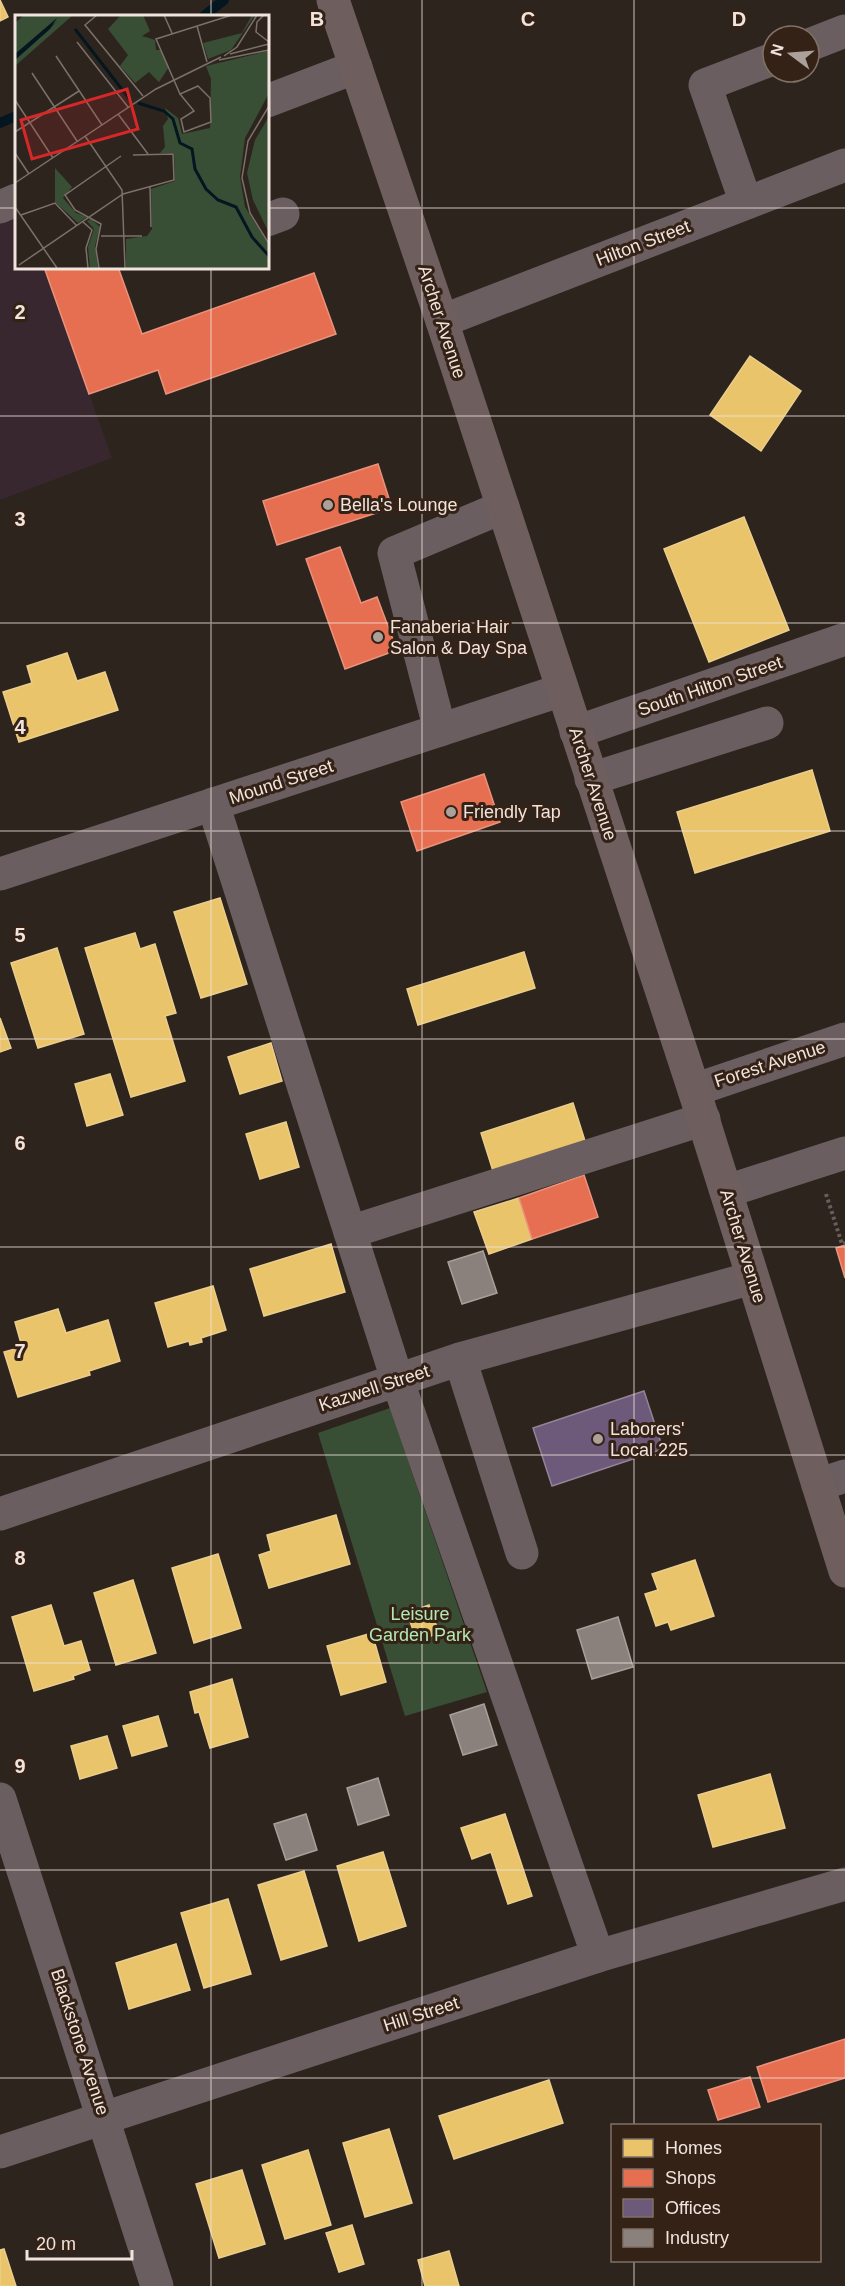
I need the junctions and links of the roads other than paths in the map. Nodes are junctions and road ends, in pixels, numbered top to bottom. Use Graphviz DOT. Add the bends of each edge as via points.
graph roads {
  1 [pos="333,0"];
  2 [pos="845,31"];
  3 [pos="821,40"];
  4 [pos="761,64"];
  5 [pos="356,67"];
  6 [pos="268,101"];
  7 [pos="845,165"];
  8 [pos="15,200"];
  9 [pos="746,203"];
  10 [pos="0,207"];
  11 [pos="442,321"];
  12 [pos="503,507"];
  13 [pos="845,639"];
  14 [pos="562,690"];
  15 [pos="767,723"];
  16 [pos="440,730"];
  17 [pos="576,732"];
  18 [pos="591,779"];
  19 [pos="213,804"];
  20 [pos="0,874"];
  21 [pos="845,1039"];
  22 [pos="699,1104"];
  23 [pos="845,1153"];
  24 [pos="727,1191"];
  25 [pos="350,1232"];
  26 [pos="752,1278"];
  27 [pos="460,1359"];
  28 [pos="397,1380"];
  29 [pos="831,1480"];
  30 [pos="0,1514"];
  31 [pos="522,1553"];
  32 [pos="845,1571"];
  33 [pos="0,1799"];
  34 [pos="845,1884"];
  35 [pos="597,1956"];
  36 [pos="105,2119"];
  37 [pos="0,2152"];
  38 [pos="157,2286"];
  1 -- 5 [label="main road, Archer Avenue"];
  2 -- 3 [label="street"];
  4 -- 9 [label="street" via="705,85"];
  5 -- 6 [label="street"];
  5 -- 11 [label="main road, Archer Avenue"];
  7 -- 9 [label="street, Hilton Street"];
  8 -- 10 [label="street"];
  9 -- 11 [label="street, Hilton Street"];
  11 -- 12 [label="main road, Archer Avenue"];
  12 -- 14 [label="main road, Archer Avenue"];
  12 -- 16 [label="street" via="394,553"];
  13 -- 17 [label="street, South Hilton Street"];
  14 -- 16 [label="street, Mound Street"];
  14 -- 17 [label="main road, Archer Avenue"];
  15 -- 18 [label="street"];
  16 -- 19 [label="street, Mound Street"];
  17 -- 18 [label="main road, Archer Avenue"];
  18 -- 22 [label="main road, Archer Avenue"];
  19 -- 20 [label="street, Mound Street"];
  19 -- 25 [label="street"];
  21 -- 22 [label="street, Forest Avenue"];
  22 -- 24 [label="main road, Archer Avenue"];
  22 -- 25 [label="street, Forest Avenue"];
  23 -- 24 [label="street"];
  24 -- 26 [label="main road, Archer Avenue"];
  25 -- 28 [label="street"];
  26 -- 27 [label="street, Kazwell Street"];
  26 -- 29 [label="main road, Archer Avenue"];
  27 -- 28 [label="street, Kazwell Street"];
  27 -- 31 [label="street"];
  28 -- 30 [label="street, Kazwell Street"];
  28 -- 35 [label="street"];
  29 -- 32 [label="main road, Archer Avenue"];
  33 -- 36 [label="street, Blackstone Avenue"];
  34 -- 35 [label="street, Hill Street"];
  35 -- 36 [label="street, Hill Street"];
  36 -- 37 [label="street, Hill Street"];
  36 -- 38 [label="street, Blackstone Avenue"];
}
